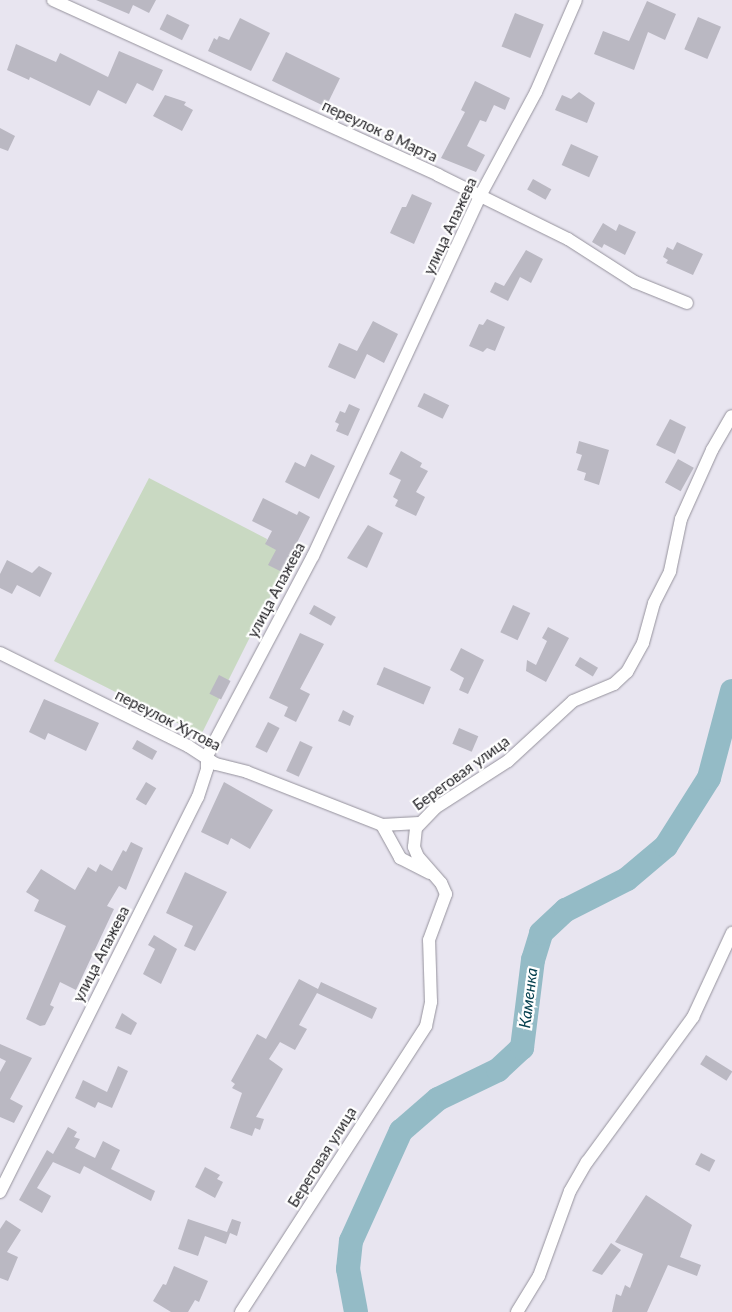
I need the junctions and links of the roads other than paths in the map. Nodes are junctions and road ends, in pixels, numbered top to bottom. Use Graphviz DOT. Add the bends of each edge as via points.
graph roads {
  1 [pos="53,0"];
  2 [pos="576,0"];
  3 [pos="480,196"];
  4 [pos="687,303"];
  5 [pos="732,416"];
  6 [pos="0,653"];
  7 [pos="207,756"];
  8 [pos="418,823"];
  9 [pos="382,825"];
  10 [pos="429,873"];
  11 [pos="731,940"];
  12 [pos="0,1192"];
  13 [pos="241,1312"];
  14 [pos="517,1312"];
  1 -- 3 [label="street, переулок 8 Марта"];
  2 -- 3 [label="street, улица Апажева" via="536,92"];
  3 -- 4 [label="street, переулок 8 Марта" via="568,239 635,282"];
  3 -- 7 [label="street, улица Апажева" via="313,556"];
  5 -- 8 [label="street, Береговая улица" via="712,450 681,519 670,571 654,603 643,643 627,672 614,684 573,701 508,761 435,808"];
  6 -- 7 [label="street, переулок Хутова"];
  7 -- 9 [label="street, переулок Хутова" via="216,764 247,772"];
  7 -- 12 [label="street, улица Апажева" via="206,775 198,797"];
  8 -- 9 [label="street"];
  8 -- 10 [label="street, Береговая улица" via="414,847"];
  9 -- 10 [label="street" via="400,858"];
  10 -- 13 [label="street, Береговая улица" via="441,882 446,894 429,940 431,1002 426,1026"];
  11 -- 14 [label="street" via="693,1017 587,1162 570,1191 538,1276"];
}
